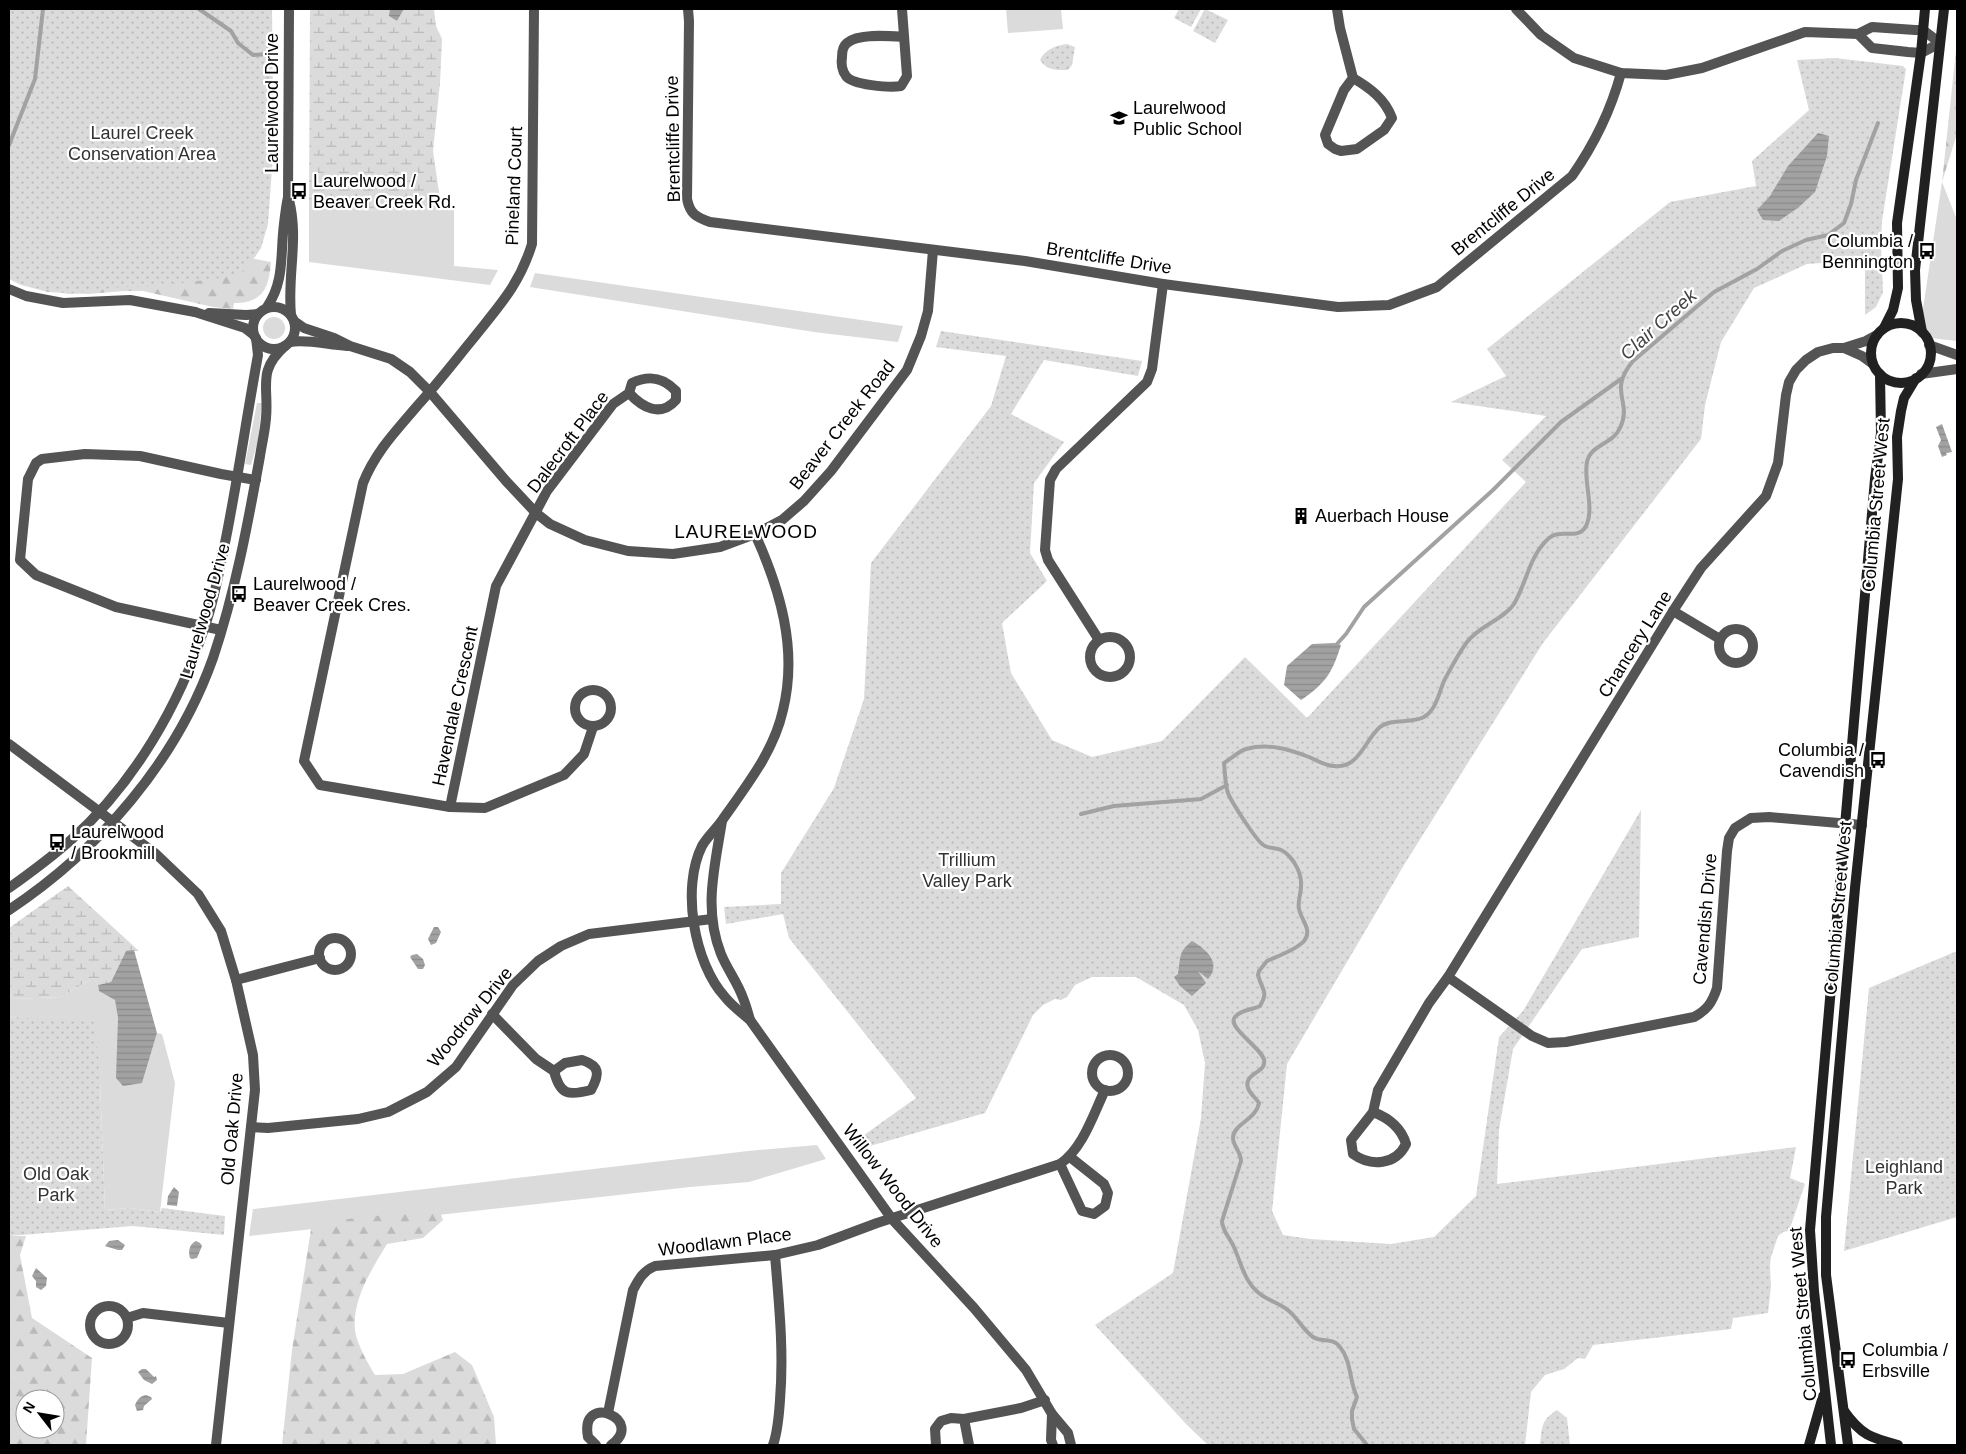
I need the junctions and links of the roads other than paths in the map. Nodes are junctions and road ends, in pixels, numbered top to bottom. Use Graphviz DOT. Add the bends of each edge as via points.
graph roads {
  1 [pos="289,9"];
  2 [pos="534,9"];
  3 [pos="688,9"];
  4 [pos="902,9"];
  5 [pos="1338,9"];
  6 [pos="1516,9"];
  7 [pos="1925,9"];
  8 [pos="1944,9"];
  9 [pos="1923,30"];
  10 [pos="1858,34"];
  11 [pos="904,36"];
  12 [pos="1940,43"];
  13 [pos="1921,53"];
  14 [pos="1621,74"];
  15 [pos="1353,78"];
  16 [pos="288,197"];
  17 [pos="934,250"];
  18 [pos="1163,284"];
  19 [pos="9,289"];
  20 [pos="267,307"];
  21 [pos="195,312"];
  22 [pos="258,314"];
  23 [pos="293,318"];
  24 [pos="1880,332"];
  25 [pos="1922,332"];
  26 [pos="255,337"];
  27 [pos="288,344"];
  28 [pos="1929,345"];
  29 [pos="350,346"];
  30 [pos="1844,348"];
  31 [pos="1957,355"];
  32 [pos="1873,364"];
  33 [pos="1957,369"];
  34 [pos="1880,374"];
  35 [pos="1919,376"];
  36 [pos="430,392"];
  37 [pos="629,393"];
  38 [pos="238,477"];
  39 [pos="256,480"];
  40 [pos="536,513"];
  41 [pos="755,534"];
  42 [pos="1673,612"];
  43 [pos="206,626"];
  44 [pos="221,630"];
  45 [pos="1720,639"];
  46 [pos="1099,640"];
  47 [pos="593,726"];
  48 [pos="9,744"];
  49 [pos="450,807"];
  50 [pos="99,810"];
  51 [pos="722,820"];
  52 [pos="114,822"];
  53 [pos="1844,824"];
  54 [pos="1862,825"];
  55 [pos="9,888"];
  56 [pos="9,910"];
  57 [pos="712,919"];
  58 [pos="693,921"];
  59 [pos="320,958"];
  60 [pos="1448,977"];
  61 [pos="236,980"];
  62 [pos="492,1014"];
  63 [pos="750,1020"];
  64 [pos="554,1070"];
  65 [pos="1106,1090"];
  66 [pos="1374,1112"];
  67 [pos="251,1127"];
  68 [pos="1070,1157"];
  69 [pos="1060,1164"];
  70 [pos="892,1219"];
  71 [pos="775,1255"];
  72 [pos="127,1318"];
  73 [pos="229,1323"];
  74 [pos="1824,1390"];
  75 [pos="1045,1400"];
  76 [pos="1844,1410"];
  77 [pos="608,1413"];
  78 [pos="1052,1414"];
  79 [pos="964,1419"];
  80 [pos="216,1445"];
  81 [pos="596,1445"];
  82 [pos="611,1445"];
  83 [pos="774,1445"];
  84 [pos="936,1445"];
  85 [pos="969,1445"];
  86 [pos="1053,1445"];
  87 [pos="1071,1445"];
  88 [pos="1809,1445"];
  89 [pos="1831,1445"];
  90 [pos="1848,1445"];
  91 [pos="1898,1445"];
  1 -- 16 [label="street, Laurelwood Drive"];
  2 -- 36 [label="street, Pineland Court" via="532,244 511,290"];
  3 -- 17 [label="street, Brentcliffe Drive" via="687,199 689,209 696,217 710,222"];
  4 -- 11 [label="street"];
  5 -- 15 [label="street"];
  6 -- 14 [label="street" via="1541,35 1574,58"];
  7 -- 9 [label="main road"];
  8 -- 12 [label="main road"];
  9 -- 10 [label="street" via="1872,26"];
  9 -- 12 [label="street"];
  9 -- 13 [label="main road"];
  10 -- 13 [label="street" via="1872,48"];
  10 -- 14 [label="street" via="1805,32 1702,68 1666,75"];
  11 -- 11 [label="street" via="872,36 847,43 841,63 846,76 853,82 893,88 901,86 907,76"];
  12 -- 13 [label="street"];
  12 -- 25 [label="main road" via="1915,270"];
  13 -- 24 [label="main road" via="1896,223 1898,288 1893,310"];
  14 -- 18 [label="street, Brentcliffe Drive" via="1587,156 1572,176 1436,287 1390,304 1338,307"];
  15 -- 15 [label="street" via="1344,90 1326,135 1328,144 1335,150 1356,149 1384,130 1392,118 1388,106"];
  16 -- 20 [label="street, Laurelwood Drive" via="280,277 276,293"];
  16 -- 23 [label="street, Laurelwood Drive" via="293,216 290,301"];
  17 -- 18 [label="street, Brentcliffe Drive"];
  17 -- 41 [label="street, Beaver Creek Road" via="928,311 922,336 907,370 831,471 804,501 782,520"];
  18 -- 46 [label="street" via="1152,369 1146,382 1056,469 1050,480 1045,550 1048,560"];
  19 -- 21 [label="street" via="26,296 63,303 130,300"];
  20 -- 22 [label="street"];
  20 -- 23 [label="street" via="280,307"];
  21 -- 22 [label="street"];
  21 -- 26 [label="street" via="245,328"];
  22 -- 26 [label="street" via="253,324"];
  23 -- 27 [label="street" via="295,332"];
  23 -- 29 [label="street, Beaver Creek Road" via="304,328"];
  24 -- 25 [label="main road" via="1892,324 1908,324"];
  24 -- 30 [label="street, Chancery Lane" via="1866,341"];
  24 -- 32 [label="main road" via="1871,349"];
  25 -- 28 [label="main road"];
  26 -- 27 [label="street" via="272,349"];
  26 -- 38 [label="street, Laurelwood Drive" via="258,355"];
  27 -- 29 [label="street, Beaver Creek Road" via="299,340 328,346"];
  27 -- 39 [label="street, Laurelwood Drive" via="271,360 265,379 266,418"];
  28 -- 31 [label="street"];
  28 -- 35 [label="main road" via="1929,360"];
  29 -- 36 [label="street, Beaver Creek Road" via="391,359"];
  30 -- 32 [label="street"];
  30 -- 42 [label="street, Chancery Lane" via="1818,352 1796,370 1789,382 1778,463 1766,496 1701,568"];
  32 -- 34 [label="main road"];
  33 -- 35 [label="street"];
  34 -- 35 [label="main road" via="1897,382 1907,382"];
  34 -- 53 [label="main road, Columbia Street West" via="1881,433"];
  35 -- 54 [label="main road, Columbia Street West" via="1904,398 1897,437 1898,478"];
  36 -- 40 [label="street, Beaver Creek Road"];
  36 -- 49 [label="street, Havendale Crescent" via="379,450 364,483 304,761 320,785"];
  37 -- 40 [label="street, Dalecroft Place" via="613,404 547,491"];
  38 -- 39 [label="street"];
  38 -- 43 [label="street, Laurelwood Drive"];
  38 -- 43 [label="street" via="140,456 85,454 42,459 28,479 20,560 36,575 116,607"];
  39 -- 44 [label="street, Laurelwood Drive"];
  40 -- 41 [label="street, Beaver Creek Road" via="550,524 585,540 628,551 682,553 720,547"];
  40 -- 49 [label="street, Havendale Crescent" via="496,586"];
  41 -- 51 [label="street, Willow Wood Drive" via="773,573 784,616 789,676 784,710 774,740"];
  42 -- 45 [label="street"];
  42 -- 60 [label="street, Chancery Lane"];
  43 -- 44 [label="street"];
  43 -- 50 [label="street, Laurelwood Drive" via="182,685 155,737"];
  44 -- 52 [label="street, Laurelwood Drive" via="201,687 174,739"];
  47 -- 49 [label="street" via="584,754 564,775 485,808"];
  48 -- 50 [label="street, Old Oak Drive"];
  50 -- 52 [label="street, Old Oak Drive"];
  50 -- 55 [label="street, Laurelwood Drive" via="73,838"];
  51 -- 57 [label="street, Willow Wood Drive" via="713,873"];
  51 -- 58 [label="street, Willow Wood Drive" via="702,846 693,879"];
  52 -- 56 [label="street, Laurelwood Drive" via="71,864"];
  52 -- 61 [label="street, Old Oak Drive" via="156,854 198,894 221,930"];
  53 -- 54 [label="street, Cavendish Drive"];
  53 -- 60 [label="street, Cavendish Drive" via="1770,816 1751,818 1735,828 1727,851 1717,988 1706,1010 1694,1017 1548,1043 1532,1036"];
  53 -- 74 [label="main road, Columbia Street West" via="1810,1230"];
  54 -- 76 [label="main road, Columbia Street West" via="1826,1217 1826,1274"];
  57 -- 58 [label="street, Woodrow Drive"];
  57 -- 63 [label="street, Willow Wood Drive" via="721,954 743,997"];
  58 -- 62 [label="street, Woodrow Drive" via="589,934 561,946 538,961"];
  58 -- 63 [label="street, Willow Wood Drive" via="707,969 724,996"];
  59 -- 61 [label="street"];
  60 -- 66 [label="street, Chancery Lane" via="1378,1090"];
  61 -- 67 [label="street, Old Oak Drive" via="253,1055 255,1090"];
  62 -- 64 [label="street" via="536,1059"];
  62 -- 67 [label="street, Woodrow Drive" via="456,1067 427,1092 395,1109 358,1119"];
  63 -- 70 [label="street, Willow Wood Drive"];
  65 -- 68 [label="street" via="1079,1146"];
  66 -- 66 [label="street" via="1350,1140 1353,1154 1362,1160 1393,1160 1402,1153 1406,1144 1404,1138 1400,1129 1385,1116"];
  67 -- 73 [label="street, Old Oak Drive"];
  68 -- 69 [label="street, Woodlawn Place"];
  68 -- 69 [label="street" via="1104,1184 1108,1193 1105,1206 1094,1214 1082,1211"];
  69 -- 70 [label="street, Woodlawn Place"];
  70 -- 71 [label="street, Woodlawn Place" via="818,1245"];
  70 -- 75 [label="street, Willow Wood Drive" via="998,1336"];
  71 -- 77 [label="street, Woodlawn Place" via="649,1268 633,1290"];
  71 -- 83 [label="street" via="781,1311 782,1375"];
  72 -- 73 [label="street" via="143,1314"];
  73 -- 80 [label="street, Old Oak Drive"];
  74 -- 88 [label="main road"];
  74 -- 89 [label="main road, Columbia Street West"];
  75 -- 78 [label="street, Willow Wood Drive"];
  75 -- 79 [label="street"];
  76 -- 90 [label="main road, Columbia Street West"];
  76 -- 91 [label="main road" via="1862,1432"];
  77 -- 81 [label="street" via="598,1413 587,1425 588,1437"];
  77 -- 82 [label="street" via="618,1419 621,1427 619,1439"];
  78 -- 86 [label="street, Willow Wood Drive"];
  78 -- 87 [label="street, Willow Wood Drive" via="1068,1433"];
  79 -- 84 [label="street" via="941,1421 935,1429"];
  79 -- 85 [label="street"];
}
